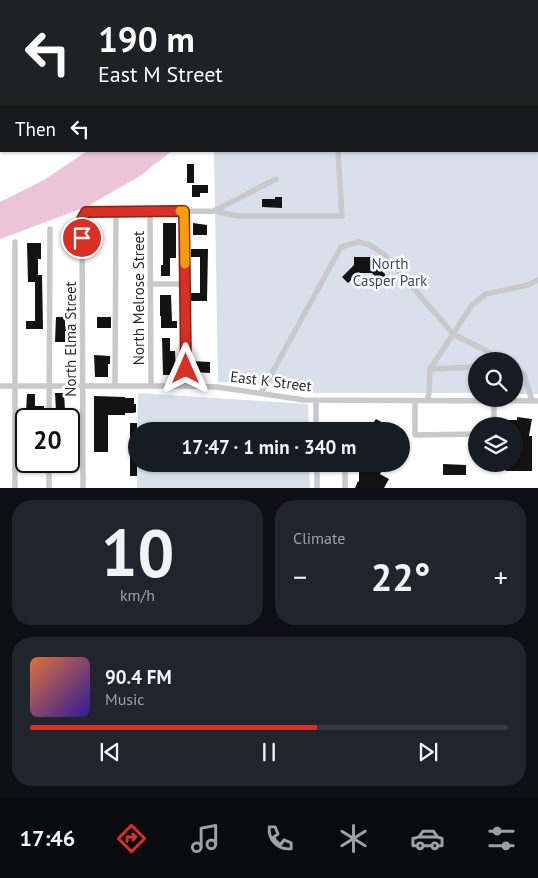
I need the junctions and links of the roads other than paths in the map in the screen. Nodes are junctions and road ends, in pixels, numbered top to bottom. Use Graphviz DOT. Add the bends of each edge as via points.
graph roads {
  1 [pos="338,152"];
  2 [pos="276,179"];
  3 [pos="116,211"];
  4 [pos="150,211"];
  5 [pos="184,211"];
  6 [pos="214,211"];
  7 [pos="50,229"];
  8 [pos="15,242"];
  9 [pos="538,280"];
  10 [pos="150,284"];
  11 [pos="186,284"];
  12 [pos="453,334"];
  13 [pos="488,352"];
  14 [pos="468,367"];
  15 [pos="430,369"];
  16 [pos="523,374"];
  17 [pos="0,386"];
  18 [pos="16,386"];
  19 [pos="49,386"];
  20 [pos="83,386"];
  21 [pos="116,386"];
  22 [pos="151,386"];
  23 [pos="186,386"];
  24 [pos="261,393"];
  25 [pos="316,400"];
  26 [pos="416,401"];
  27 [pos="427,401"];
  28 [pos="468,401"];
  29 [pos="535,401"];
  30 [pos="49,408"];
  31 [pos="316,422"];
  32 [pos="468,434"];
  33 [pos="316,472"];
  34 [pos="345,472"];
  35 [pos="49,473"];
  36 [pos="15,488"];
  37 [pos="49,488"];
  38 [pos="83,488"];
  39 [pos="317,488"];
  40 [pos="345,488"];
  1 -- 6 [label="street" via="342,216 238,216"];
  2 -- 6 [label="street"];
  3 -- 4 [label="street"];
  3 -- 20 [label="street, North Elma Street" via="86,212 82,219"];
  3 -- 21 [label="street"];
  4 -- 5 [label="street"];
  4 -- 10 [label="street, North Melrose Street"];
  5 -- 6 [label="street"];
  5 -- 11 [label="street"];
  7 -- 19 [label="street"];
  8 -- 18 [label="street"];
  9 -- 12 [label="street" via="486,294 472,305"];
  10 -- 11 [label="street"];
  10 -- 22 [label="street, North Melrose Street"];
  11 -- 23 [label="street"];
  12 -- 13 [label="street"];
  12 -- 15 [label="street"];
  12 -- 24 [label="street" via="385,255 370,245 358,242 341,247"];
  14 -- 15 [label="street"];
  15 -- 27 [label="street"];
  16 -- 29 [label="street"];
  17 -- 18 [label="street, East K Street"];
  18 -- 19 [label="street, East K Street"];
  18 -- 36 [label="street"];
  19 -- 20 [label="street, East K Street"];
  19 -- 30 [label="street"];
  20 -- 21 [label="street, East K Street"];
  20 -- 38 [label="street, North Elma Street"];
  21 -- 22 [label="street, East K Street"];
  22 -- 23 [label="street, East K Street"];
  23 -- 24 [label="street, East K Street"];
  24 -- 25 [label="street, East K Street"];
  25 -- 26 [label="street, East K Street"];
  25 -- 31 [label="street"];
  26 -- 27 [label="street, East K Street"];
  26 -- 32 [label="street" via="415,435"];
  27 -- 28 [label="street, East K Street"];
  33 -- 39 [label="street"];
  34 -- 40 [label="street"];
  35 -- 37 [label="street"];
}
